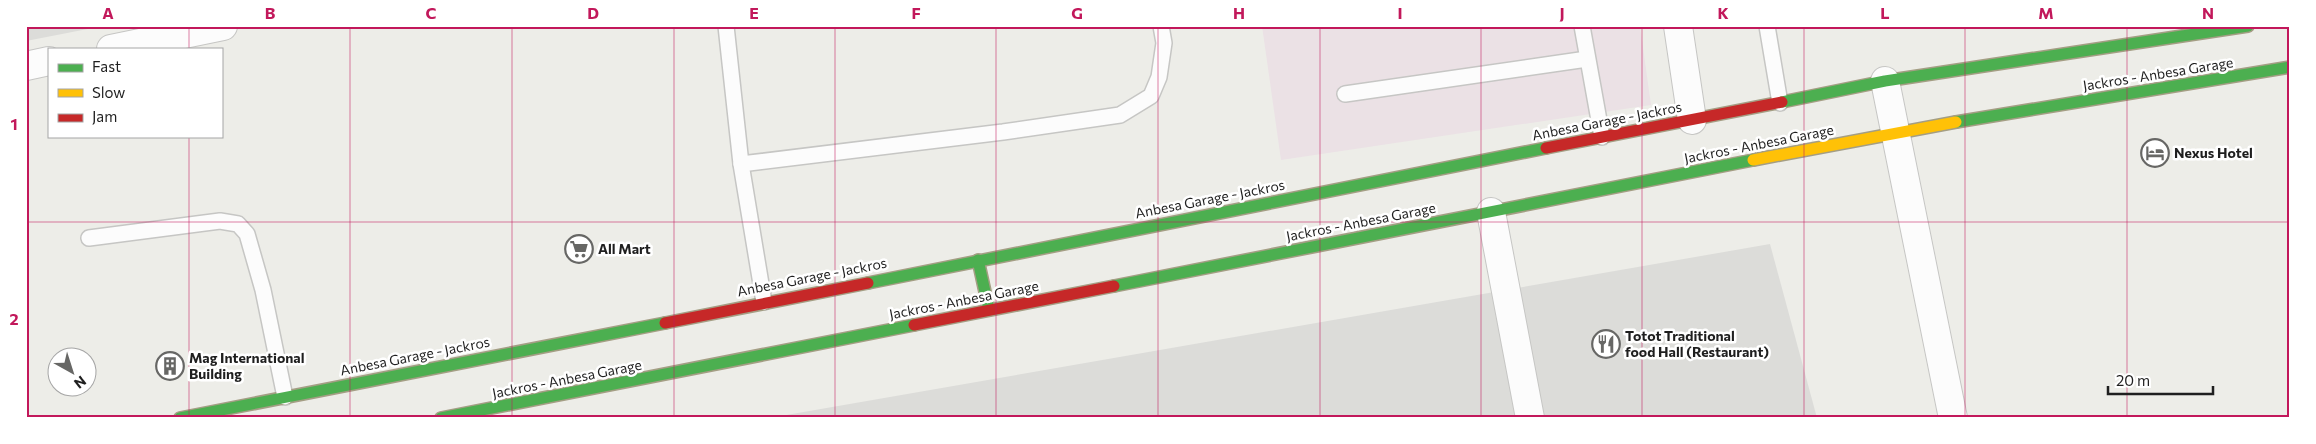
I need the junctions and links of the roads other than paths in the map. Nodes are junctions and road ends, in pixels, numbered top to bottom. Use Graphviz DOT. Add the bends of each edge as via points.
graph roads {
  1 [pos="223,26"];
  2 [pos="726,26"];
  3 [pos="1161,26"];
  4 [pos="1582,26"];
  5 [pos="1678,26"];
  6 [pos="1767,26"];
  7 [pos="2248,26"];
  8 [pos="116,48"];
  9 [pos="1587,59"];
  10 [pos="48,61"];
  11 [pos="26,66"];
  12 [pos="2290,67"];
  13 [pos="1885,81"];
  14 [pos="1344,94"];
  15 [pos="1780,103"];
  16 [pos="1692,120"];
  17 [pos="1895,133"];
  18 [pos="1602,137"];
  19 [pos="741,164"];
  20 [pos="1492,212"];
  21 [pos="89,238"];
  22 [pos="978,260"];
  23 [pos="764,302"];
  24 [pos="989,310"];
  25 [pos="285,398"];
  26 [pos="180,418"];
  27 [pos="443,418"];
  28 [pos="1530,418"];
  29 [pos="1953,418"];
  1 -- 8 [label="street"];
  2 -- 19 [label="lane"];
  3 -- 19 [label="lane" via="1164,43 1159,77 1151,96 1120,115"];
  4 -- 9 [label="lane"];
  5 -- 16 [label="street"];
  6 -- 15 [label="lane"];
  7 -- 13 [label="main road, Anbesa Garage - Jackros"];
  9 -- 14 [label="lane"];
  9 -- 18 [label="lane"];
  10 -- 11 [label="street"];
  12 -- 17 [label="main road, Jackros - Anbesa Garage"];
  13 -- 15 [label="main road, Anbesa Garage - Jackros"];
  13 -- 17 [label="street"];
  15 -- 16 [label="main road, Anbesa Garage - Jackros"];
  16 -- 18 [label="main road, Anbesa Garage - Jackros"];
  17 -- 20 [label="main road, Jackros - Anbesa Garage"];
  17 -- 29 [label="street"];
  18 -- 22 [label="main road, Anbesa Garage - Jackros"];
  19 -- 23 [label="lane"];
  20 -- 24 [label="main road, Jackros - Anbesa Garage"];
  20 -- 28 [label="street"];
  21 -- 25 [label="lane" via="220,221 238,224 247,234 260,281"];
  22 -- 23 [label="main road, Anbesa Garage - Jackros"];
  22 -- 24 [label="main road"];
  23 -- 25 [label="main road, Anbesa Garage - Jackros"];
  24 -- 27 [label="main road, Jackros - Anbesa Garage"];
  25 -- 26 [label="main road, Anbesa Garage - Jackros"];
}
